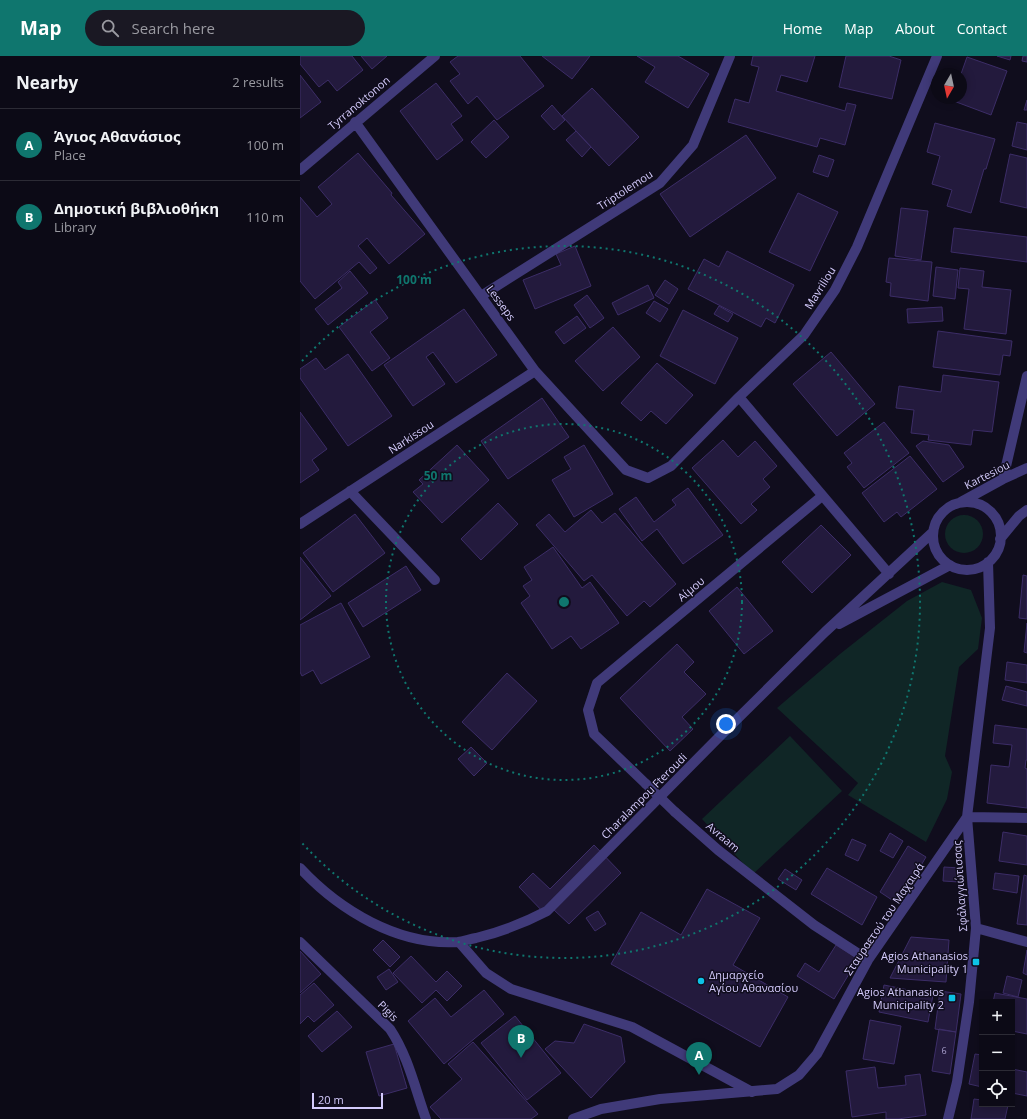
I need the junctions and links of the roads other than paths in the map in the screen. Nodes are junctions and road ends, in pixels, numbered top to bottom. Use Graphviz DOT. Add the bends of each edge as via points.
graph roads {
  1 [pos="435,56"];
  2 [pos="730,56"];
  3 [pos="937,56"];
  4 [pos="355,122"];
  5 [pos="300,170"];
  6 [pos="481,296"];
  7 [pos="535,371"];
  8 [pos="1027,376"];
  9 [pos="1025,396"];
  10 [pos="739,397"];
  11 [pos="1027,468"];
  12 [pos="648,478"];
  13 [pos="1003,479"];
  14 [pos="350,491"];
  15 [pos="822,496"];
  16 [pos="957,503"];
  17 [pos="1027,510"];
  18 [pos="300,524"];
  19 [pos="933,532"];
  20 [pos="1000,539"];
  21 [pos="988,562"];
  22 [pos="950,565"];
  23 [pos="889,574"];
  24 [pos="434,580"];
  25 [pos="825,632"];
  26 [pos="588,710"];
  27 [pos="967,818"];
  28 [pos="1027,818"];
  29 [pos="300,868"];
  30 [pos="976,928"];
  31 [pos="300,942"];
  32 [pos="458,942"];
  33 [pos="1027,942"];
  34 [pos="868,960"];
  35 [pos="752,1092"];
  36 [pos="426,1119"];
  37 [pos="573,1119"];
  38 [pos="948,1119"];
  1 -- 4 [label="street, Tyrranoktonon"];
  2 -- 6 [label="street, Triptolemou" via="693,145 660,183"];
  3 -- 10 [label="street, Mavriliou" via="857,247 835,290 804,335"];
  4 -- 5 [label="street, Tyrranoktonon"];
  4 -- 6 [label="street, Lesseps"];
  6 -- 7 [label="street, Lesseps"];
  7 -- 12 [label="street, Lesseps" via="626,470"];
  7 -- 14 [label="street, Narkissou"];
  8 -- 9 [label="street"];
  9 -- 13 [label="street"];
  10 -- 12 [label="street, Mavriliou" via="671,466"];
  10 -- 15 [label="street"];
  11 -- 13 [label="street, Kartesiou"];
  13 -- 16 [label="street, Kartesiou"];
  14 -- 18 [label="street, Narkissou"];
  14 -- 24 [label="street"];
  15 -- 23 [label="street"];
  15 -- 26 [label="street, Αίμου" via="597,683"];
  16 -- 19 [label="street" via="941,514"];
  16 -- 20 [label="street" via="979,504 989,510 1000,528"];
  17 -- 20 [label="street"];
  19 -- 22 [label="street" via="936,551"];
  19 -- 23 [label="street, Charalampou Fteroudi"];
  20 -- 21 [label="street" via="996,552"];
  21 -- 22 [label="street" via="970,569"];
  21 -- 27 [label="street, Σταυραετού του Μαχαιρά" via="990,628"];
  22 -- 25 [label="street, Charalampou Fteroudi"];
  23 -- 25 [label="street, Charalampou Fteroudi"];
  25 -- 32 [label="street, Charalampou Fteroudi" via="547,911 496,933"];
  26 -- 34 [label="street, Avraam, bridge" via="594,734 675,812 718,850 814,925"];
  27 -- 28 [label="street"];
  27 -- 30 [label="street, Σφάλαγγιώτισσας"];
  27 -- 34 [label="street, Σταυραετού του Μαχαιρά"];
  29 -- 32 [label="street, Charalampou Fteroudi" via="314,884 356,914 389,931 427,941"];
  30 -- 33 [label="street"];
  30 -- 38 [label="street, Σφάλαγγιώτισσας" via="970,1002 958,1082"];
  31 -- 36 [label="street, Pigis" via="390,1029 411,1073"];
  32 -- 35 [label="street" via="486,973 511,989 632,1027"];
  34 -- 35 [label="street, Σταυραετού του Μαχαιρά" via="817,1054 799,1075 777,1089"];
  35 -- 37 [label="street, Σταυραετού του Μαχαιρά" via="660,1099 601,1109"];
}
